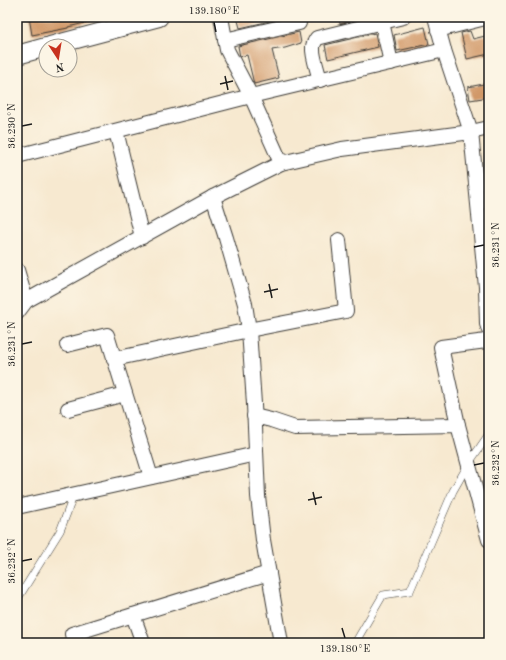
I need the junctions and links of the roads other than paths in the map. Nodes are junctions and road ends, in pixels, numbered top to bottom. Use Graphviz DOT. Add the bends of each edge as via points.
graph roads {
  1 [pos="159,17"];
  2 [pos="221,17"];
  3 [pos="403,17"];
  4 [pos="489,18"];
  5 [pos="382,22"];
  6 [pos="299,23"];
  7 [pos="437,23"];
  8 [pos="78,39"];
  9 [pos="225,40"];
  10 [pos="38,49"];
  11 [pos="444,50"];
  12 [pos="17,55"];
  13 [pos="391,63"];
  14 [pos="320,80"];
  15 [pos="251,96"];
  16 [pos="489,128"];
  17 [pos="116,131"];
  18 [pos="471,132"];
  19 [pos="17,156"];
  20 [pos="281,163"];
  21 [pos="213,197"];
  22 [pos="142,237"];
  23 [pos="340,240"];
  24 [pos="17,270"];
  25 [pos="26,302"];
  26 [pos="17,313"];
  27 [pos="249,330"];
  28 [pos="489,330"];
  29 [pos="489,339"];
  30 [pos="67,345"];
  31 [pos="114,359"];
  32 [pos="125,394"];
  33 [pos="68,409"];
  34 [pos="254,416"];
  35 [pos="458,425"];
  36 [pos="489,434"];
  37 [pos="256,454"];
  38 [pos="468,463"];
  39 [pos="151,477"];
  40 [pos="74,494"];
  41 [pos="17,507"];
  42 [pos="489,540"];
  43 [pos="269,573"];
  44 [pos="17,600"];
  45 [pos="133,615"];
  46 [pos="279,642"];
  47 [pos="74,643"];
  48 [pos="143,643"];
  49 [pos="355,643"];
  1 -- 8 [label="street"];
  2 -- 9 [label="street"];
  3 -- 5 [label="street"];
  4 -- 7 [label="street"];
  5 -- 13 [label="street"];
  5 -- 14 [label="street" via="317,38 313,47"];
  6 -- 9 [label="street"];
  7 -- 11 [label="street"];
  9 -- 15 [label="street" via="227,50"];
  10 -- 12 [label="street"];
  11 -- 13 [label="street"];
  11 -- 18 [label="street"];
  13 -- 14 [label="street"];
  14 -- 15 [label="street"];
  15 -- 17 [label="street"];
  15 -- 20 [label="street"];
  16 -- 18 [label="street"];
  17 -- 19 [label="street"];
  17 -- 22 [label="street"];
  18 -- 20 [label="street" via="342,148"];
  18 -- 28 [label="street"];
  20 -- 21 [label="street"];
  21 -- 22 [label="street"];
  21 -- 27 [label="street" via="245,304"];
  22 -- 25 [label="street"];
  23 -- 27 [label="street" via="346,311"];
  24 -- 25 [label="street"];
  25 -- 26 [label="street"];
  27 -- 31 [label="street"];
  27 -- 34 [label="street"];
  29 -- 35 [label="street" via="441,347"];
  30 -- 31 [label="street" via="107,335"];
  31 -- 32 [label="street"];
  32 -- 33 [label="street"];
  32 -- 39 [label="street"];
  34 -- 35 [label="street" via="295,428"];
  34 -- 37 [label="street"];
  35 -- 38 [label="street"];
  36 -- 38 [label="lane"];
  37 -- 39 [label="street"];
  37 -- 43 [label="street" via="258,496"];
  38 -- 42 [label="street"];
  38 -- 49 [label="lane" via="453,491 410,591 383,595"];
  39 -- 40 [label="street"];
  40 -- 41 [label="street"];
  40 -- 44 [label="lane" via="60,531"];
  43 -- 45 [label="street"];
  43 -- 46 [label="street"];
  45 -- 47 [label="street" via="72,634"];
  45 -- 48 [label="street"];
}
